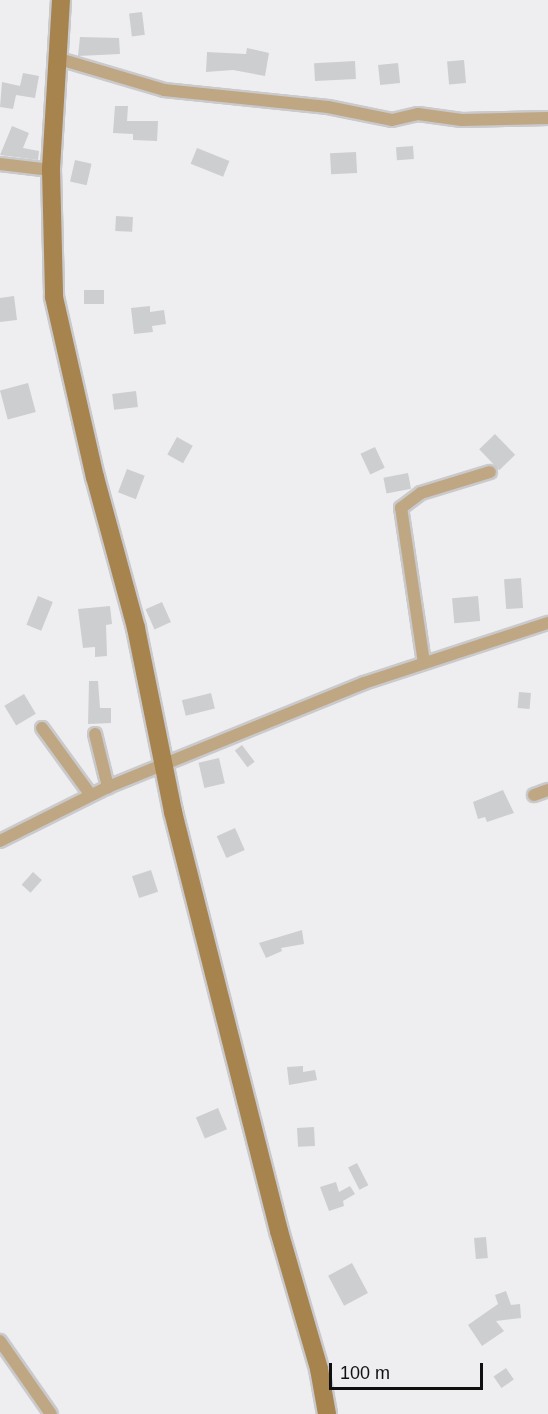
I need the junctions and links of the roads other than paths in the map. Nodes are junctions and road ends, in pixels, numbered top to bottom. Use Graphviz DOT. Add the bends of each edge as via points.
graph roads {
  1 [pos="61,0"];
  2 [pos="56,58"];
  3 [pos="547,119"];
  4 [pos="0,164"];
  5 [pos="51,170"];
  6 [pos="490,472"];
  7 [pos="548,623"];
  8 [pos="424,663"];
  9 [pos="42,728"];
  10 [pos="95,734"];
  11 [pos="164,765"];
  12 [pos="108,787"];
  13 [pos="548,790"];
  14 [pos="90,795"];
  15 [pos="534,795"];
  16 [pos="0,841"];
  17 [pos="0,1341"];
  18 [pos="51,1414"];
  19 [pos="327,1414"];
  1 -- 2 [label="street"];
  2 -- 3 [label="street" via="164,90 328,107 392,120 418,114 462,120"];
  2 -- 5 [label="street"];
  4 -- 5 [label="street"];
  5 -- 11 [label="street" via="54,297 104,515 136,628"];
  6 -- 8 [label="street" via="421,493 401,508"];
  7 -- 8 [label="street"];
  8 -- 11 [label="street"];
  9 -- 14 [label="street"];
  10 -- 12 [label="street"];
  11 -- 12 [label="street"];
  11 -- 19 [label="street" via="235,1061 319,1369"];
  12 -- 14 [label="street"];
  13 -- 15 [label="street"];
  14 -- 16 [label="street" via="62,813"];
  17 -- 18 [label="street"];
}
